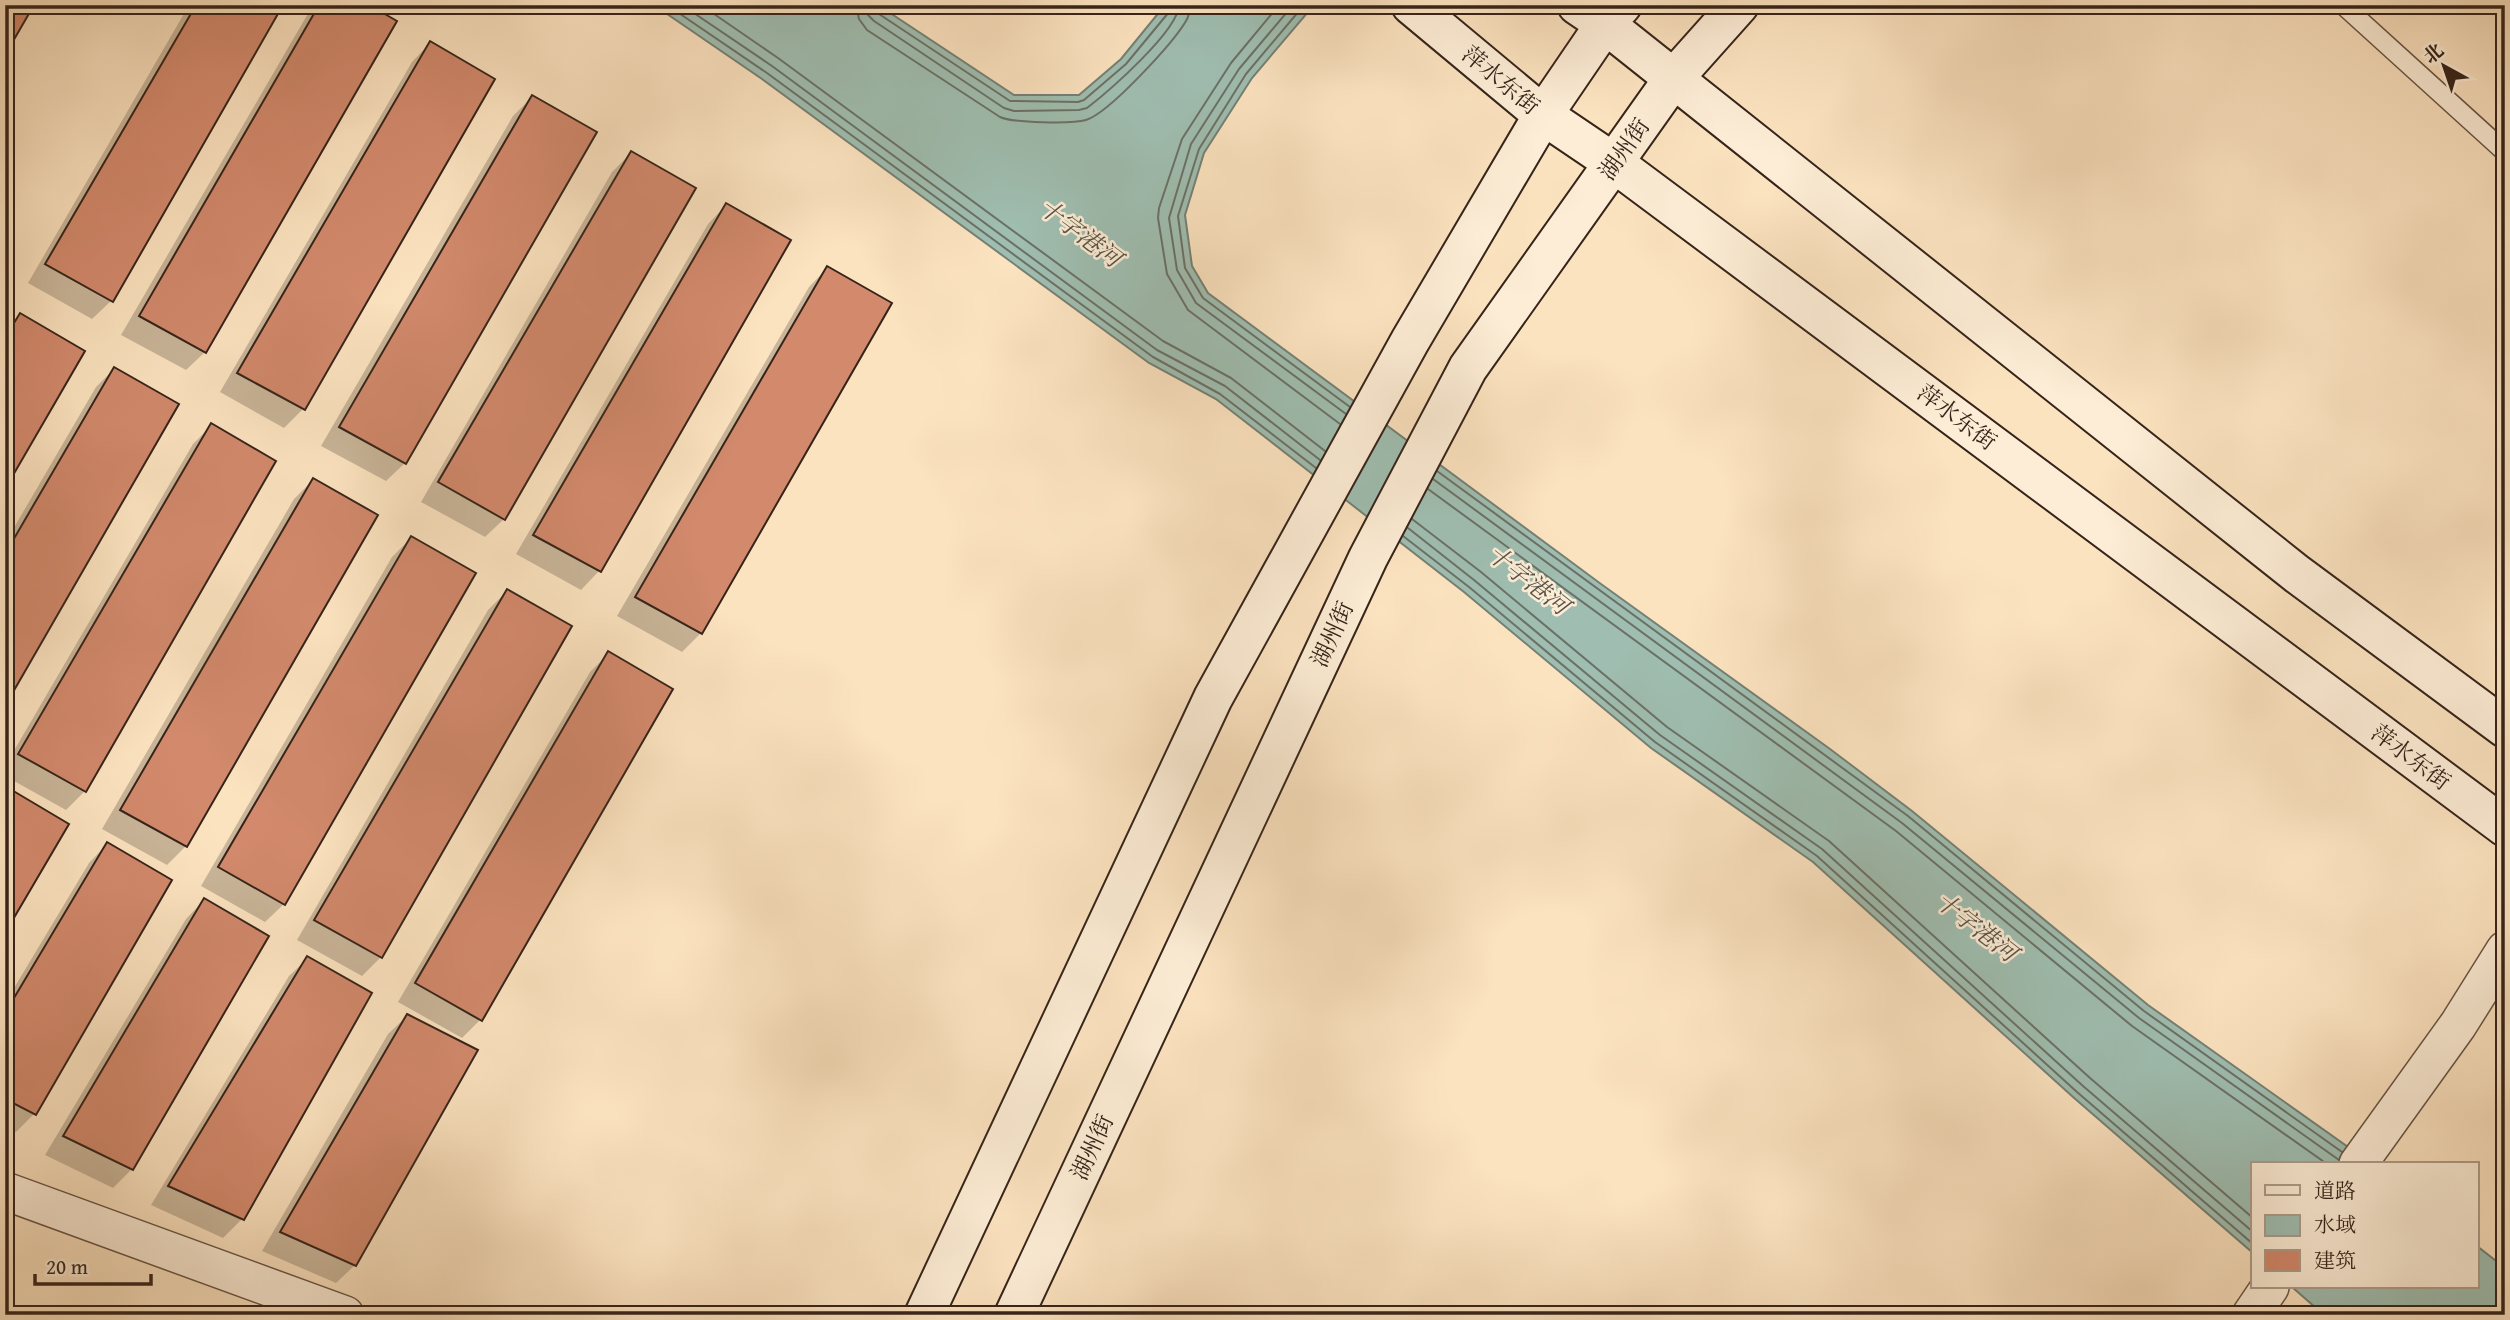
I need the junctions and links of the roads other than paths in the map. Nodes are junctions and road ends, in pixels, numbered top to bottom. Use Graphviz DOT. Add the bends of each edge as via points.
graph roads {
  1 [pos="1411,5"];
  2 [pos="1739,5"];
  3 [pos="2343,5"];
  4 [pos="1601,11"];
  5 [pos="1673,79"];
  6 [pos="1543,115"];
  7 [pos="2505,152"];
  8 [pos="1614,163"];
  9 [pos="2505,728"];
  10 [pos="2505,827"];
  11 [pos="2505,950"];
  12 [pos="2359,1162"];
  13 [pos="5,1191"];
  14 [pos="345,1315"];
  15 [pos="924,1315"];
  16 [pos="1014,1315"];
  1 -- 6 [label="main road, 萍水东街"];
  2 -- 5 [label="main road, 湖州街"];
  3 -- 7 [label="lane"];
  4 -- 5 [label="main road"];
  4 -- 6 [label="main road"];
  5 -- 8 [label="main road, 湖州街"];
  5 -- 9 [label="main road" via="2297,575"];
  6 -- 8 [label="main road, 萍水东街"];
  6 -- 15 [label="main road" via="1410,341 1213,698"];
  8 -- 10 [label="main road, 萍水东街"];
  8 -- 16 [label="main road, 湖州街" via="1468,368 1368,558"];
  11 -- 12 [label="street" via="2458,1026"];
  13 -- 14 [label="street"];
}
